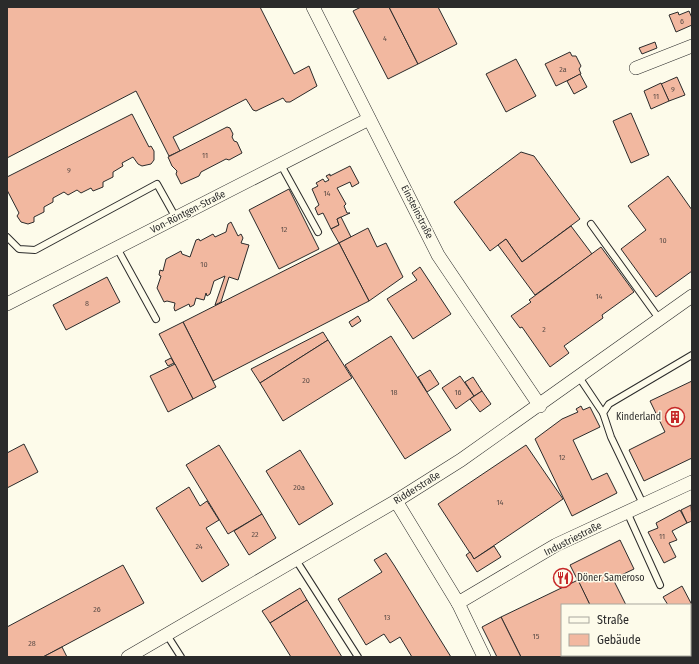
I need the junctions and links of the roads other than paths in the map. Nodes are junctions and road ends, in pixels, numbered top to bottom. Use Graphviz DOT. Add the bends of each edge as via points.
graph roads {
  1 [pos="313,7"];
  2 [pos="692,46"];
  3 [pos="636,68"];
  4 [pos="369,119"];
  5 [pos="281,165"];
  6 [pos="176,218"];
  7 [pos="591,224"];
  8 [pos="318,232"];
  9 [pos="7,237"];
  10 [pos="117,248"];
  11 [pos="692,296"];
  12 [pos="7,304"];
  13 [pos="156,319"];
  14 [pos="660,320"];
  15 [pos="692,355"];
  16 [pos="579,377"];
  17 [pos="540,406"];
  18 [pos="604,413"];
  19 [pos="692,482"];
  20 [pos="396,502"];
  21 [pos="644,504"];
  22 [pos="627,512"];
  23 [pos="296,560"];
  24 [pos="660,584"];
  25 [pos="458,603"];
  26 [pos="167,635"];
  27 [pos="134,656"];
  28 [pos="181,657"];
  29 [pos="358,657"];
  30 [pos="484,657"];
  1 -- 4 [label="street, Einsteinstraße"];
  2 -- 3 [label="street"];
  4 -- 5 [label="street, Von-Röntgen-Straße"];
  4 -- 17 [label="street, Einsteinstraße" via="438,255"];
  5 -- 6 [label="street, Von-Röntgen-Straße"];
  5 -- 8 [label="lane"];
  6 -- 9 [label="lane" via="157,184 35,250 19,248"];
  6 -- 10 [label="street, Von-Röntgen-Straße"];
  7 -- 14 [label="lane"];
  10 -- 12 [label="street, Von-Röntgen-Straße"];
  10 -- 13 [label="lane"];
  11 -- 14 [label="street, Ridderstraße"];
  14 -- 16 [label="street, Ridderstraße"];
  15 -- 18 [label="lane" via="609,404"];
  16 -- 17 [label="street, Ridderstraße"];
  16 -- 18 [label="lane"];
  17 -- 20 [label="street, Ridderstraße"];
  18 -- 21 [label="lane" via="611,437"];
  19 -- 21 [label="street, Industriestraße"];
  20 -- 23 [label="street, Ridderstraße"];
  20 -- 25 [label="street"];
  21 -- 22 [label="street, Industriestraße"];
  22 -- 24 [label="lane"];
  22 -- 25 [label="street, Industriestraße" via="556,546"];
  23 -- 26 [label="street, Ridderstraße"];
  23 -- 29 [label="lane"];
  25 -- 30 [label="street"];
  26 -- 27 [label="street, Ridderstraße"];
  26 -- 28 [label="lane"];
}
